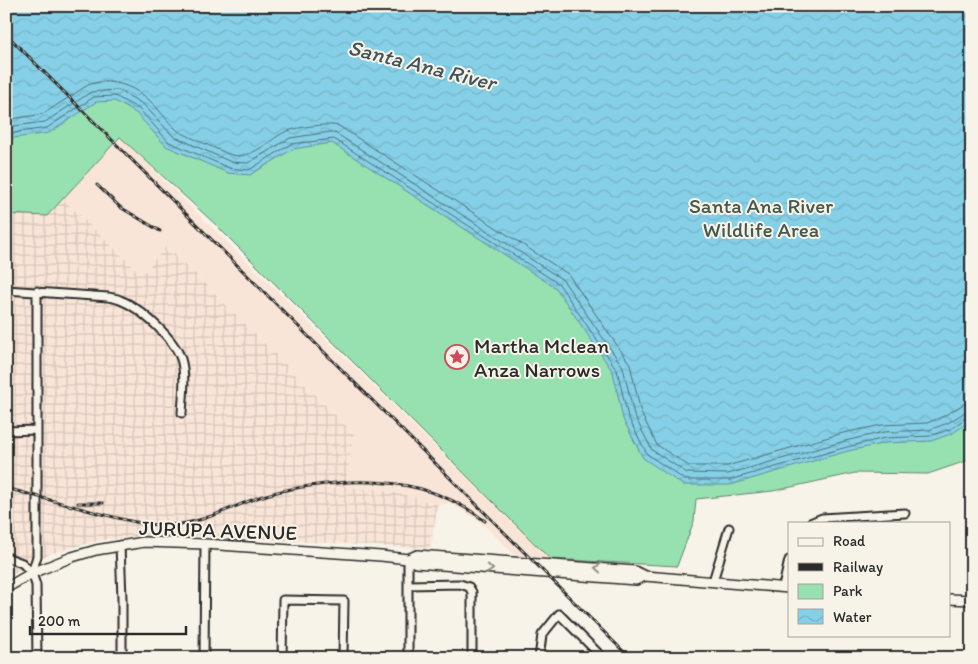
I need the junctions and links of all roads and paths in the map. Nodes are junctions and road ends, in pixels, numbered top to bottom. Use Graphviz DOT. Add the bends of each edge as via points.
graph roads {
  1 [pos="6,290"];
  2 [pos="37,291"];
  3 [pos="182,413"];
  4 [pos="37,430"];
  5 [pos="6,431"];
  6 [pos="905,513"];
  7 [pos="812,522"];
  8 [pos="730,528"];
  9 [pos="205,544"];
  10 [pos="120,545"];
  11 [pos="6,557"];
  12 [pos="408,558"];
  13 [pos="788,569"];
  14 [pos="32,573"];
  15 [pos="713,582"];
  16 [pos="408,585"];
  17 [pos="786,587"];
  18 [pos="6,588"];
  19 [pos="950,599"];
  20 [pos="972,600"];
  21 [pos="37,658"];
  22 [pos="122,658"];
  23 [pos="204,658"];
  24 [pos="282,658"];
  25 [pos="343,658"];
  26 [pos="408,658"];
  27 [pos="472,658"];
  28 [pos="539,658"];
  29 [pos="603,658"];
  1 -- 2 [label="street"];
  2 -- 3 [label="street" via="119,299 139,310 171,342 180,358"];
  2 -- 4 [label="street"];
  4 -- 5 [label="street"];
  4 -- 14 [label="street" via="37,556"];
  6 -- 7 [label="street" via="822,518"];
  8 -- 15 [label="street"];
  9 -- 10 [label="main road, JURUPA AVENUE"];
  9 -- 12 [label="main road, JURUPA AVENUE"];
  9 -- 23 [label="street"];
  10 -- 14 [label="main road, JURUPA AVENUE" via="72,557"];
  10 -- 22 [label="street"];
  11 -- 14 [label="street" via="22,563"];
  12 -- 15 [label="main road, JURUPA AVENUE" via="416,563 636,580 646,576"];
  12 -- 16 [label="street"];
  13 -- 17 [label="street"];
  14 -- 18 [label="main road, JURUPA AVENUE"];
  14 -- 21 [label="street" via="36,584"];
  15 -- 17 [label="main road, JURUPA AVENUE"];
  16 -- 26 [label="street"];
  16 -- 27 [label="street" via="460,584 469,587 472,592"];
  19 -- 20 [label="main road"];
  24 -- 25 [label="street" via="282,600 344,601"];
  28 -- 29 [label="street" via="542,635 559,614"];
}
